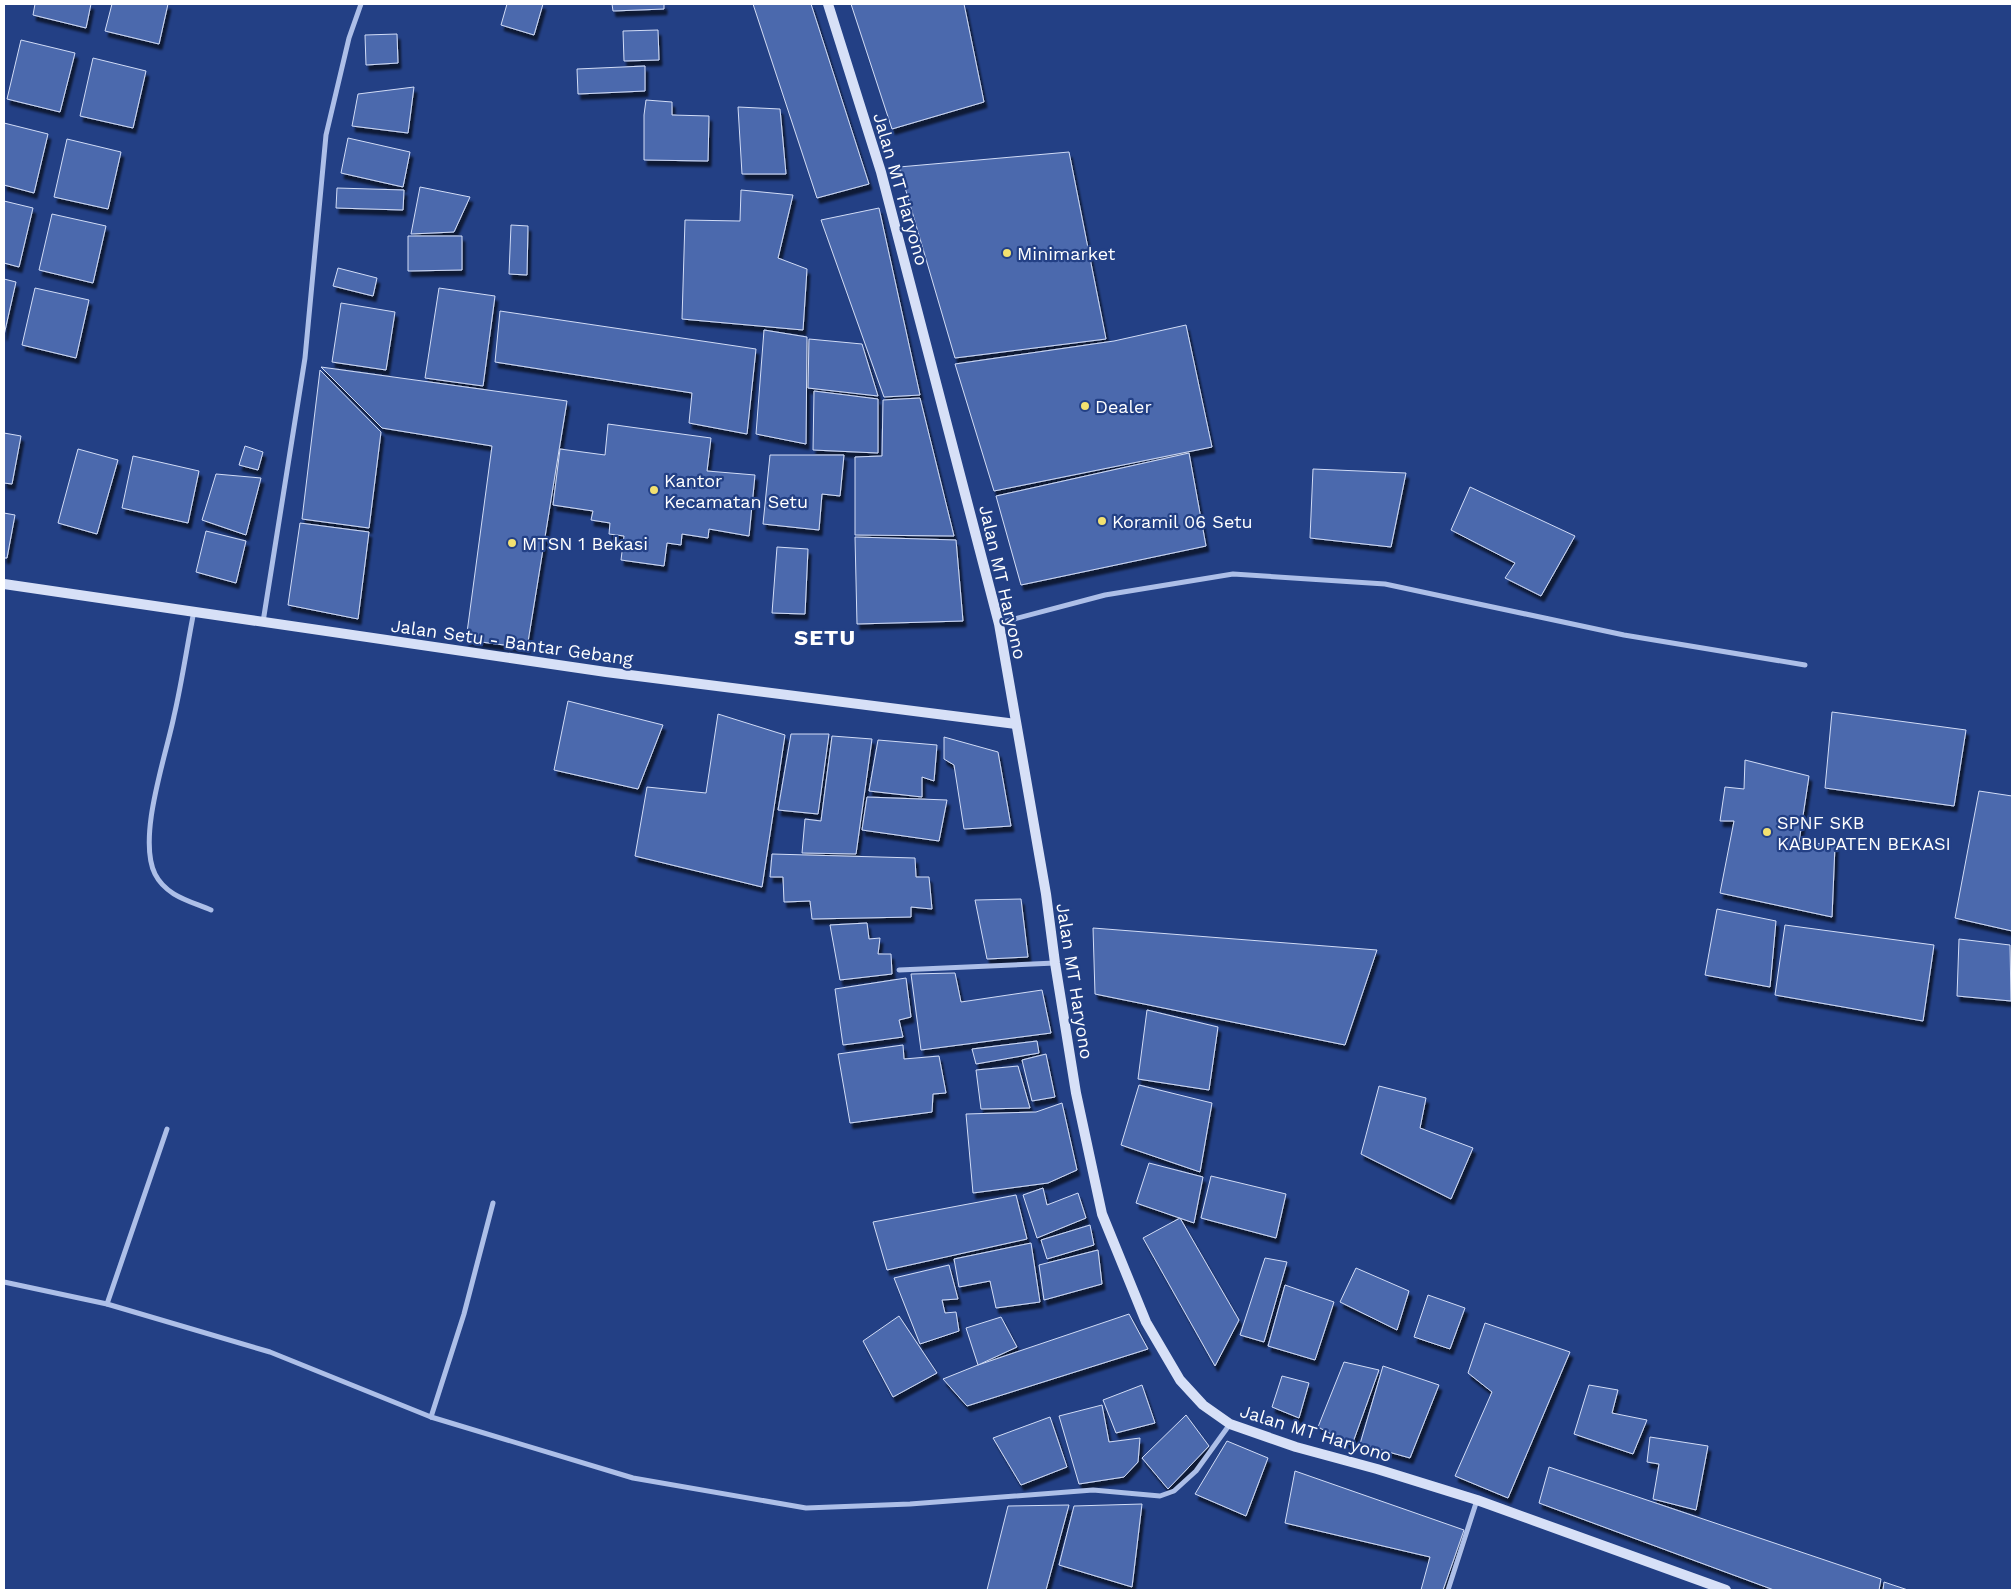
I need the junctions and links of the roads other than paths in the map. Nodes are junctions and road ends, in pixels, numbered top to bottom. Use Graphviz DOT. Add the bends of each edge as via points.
graph roads {
  1 [pos="361,4"];
  2 [pos="828,4"];
  3 [pos="4,584"];
  4 [pos="194,610"];
  5 [pos="263,622"];
  6 [pos="999,624"];
  7 [pos="1805,665"];
  8 [pos="1016,724"];
  9 [pos="211,910"];
  10 [pos="1055,963"];
  11 [pos="899,970"];
  12 [pos="167,1129"];
  13 [pos="493,1203"];
  14 [pos="4,1282"];
  15 [pos="107,1304"];
  16 [pos="431,1417"];
  17 [pos="1230,1424"];
  18 [pos="1477,1500"];
  19 [pos="1448,1590"];
  20 [pos="1722,1590"];
  1 -- 5 [label="street" via="349,38 326,135 306,358"];
  2 -- 6 [label="main road, Jalan MT Haryono" via="881,172"];
  3 -- 4 [label="main road, Jalan Setu - Bantar Gebang"];
  4 -- 5 [label="main road, Jalan Setu - Bantar Gebang"];
  4 -- 9 [label="street" via="149,824 149,845 155,874 170,893"];
  5 -- 8 [label="main road, Jalan Setu - Bantar Gebang" via="616,673"];
  6 -- 7 [label="street" via="1105,595 1233,574 1385,584 1624,635"];
  6 -- 8 [label="main road, Jalan MT Haryono"];
  8 -- 10 [label="main road, Jalan MT Haryono"];
  10 -- 11 [label="street"];
  10 -- 17 [label="main road, Jalan MT Haryono" via="1076,1093 1102,1214 1146,1322 1180,1380 1203,1405"];
  12 -- 15 [label="street"];
  13 -- 16 [label="street" via="464,1314"];
  14 -- 15 [label="street"];
  15 -- 16 [label="street" via="270,1352"];
  16 -- 17 [label="street" via="633,1478 806,1508 1094,1490 1160,1496 1174,1491 1196,1471"];
  17 -- 18 [label="main road, Jalan MT Haryono" via="1296,1448"];
  18 -- 19 [label="street"];
  18 -- 20 [label="main road, Jalan MT Haryono"];
}
